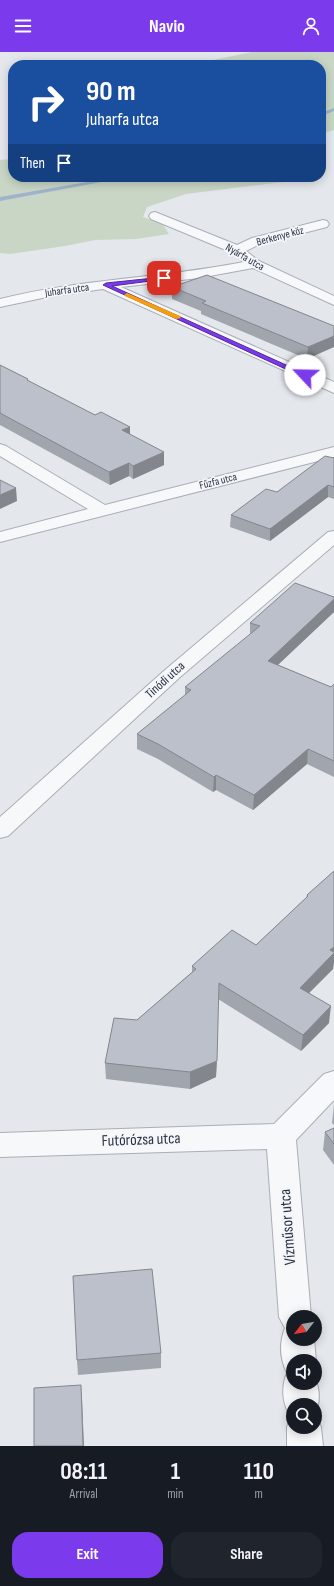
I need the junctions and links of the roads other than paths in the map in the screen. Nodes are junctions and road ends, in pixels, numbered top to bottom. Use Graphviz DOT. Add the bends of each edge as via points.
graph roads {
  1 [pos="154,216"];
  2 [pos="323,224"];
  3 [pos="237,250"];
  4 [pos="254,264"];
  5 [pos="106,285"];
  6 [pos="333,299"];
  7 [pos="0,303"];
  8 [pos="334,388"];
  9 [pos="0,449"];
  10 [pos="334,452"];
  11 [pos="101,510"];
  12 [pos="334,536"];
  13 [pos="0,537"];
  14 [pos="0,830"];
  15 [pos="334,1082"];
  16 [pos="281,1136"];
  17 [pos="0,1145"];
  18 [pos="294,1310"];
  19 [pos="304,1434"];
  20 [pos="305,1446"];
  1 -- 3 [label="street, Nyárfa utca"];
  2 -- 3 [label="street, Berkenye köz" via="256,241"];
  3 -- 4 [label="street, Nyárfa utca"];
  4 -- 5 [label="street, Juharfa utca" via="193,275"];
  4 -- 6 [label="street, Nyárfa utca"];
  5 -- 7 [label="street, Juharfa utca" via="23,296"];
  5 -- 8 [label="street"];
  9 -- 11 [label="street"];
  10 -- 11 [label="street, Fűzfa utca"];
  11 -- 13 [label="street, Fűzfa utca"];
  12 -- 14 [label="street, Tinódi utca" via="172,674"];
  15 -- 16 [label="street"];
  16 -- 17 [label="street, Futórózsa utca"];
  16 -- 18 [label="street, Vízműsor utca"];
  19 -- 20 [label="street"];
}
